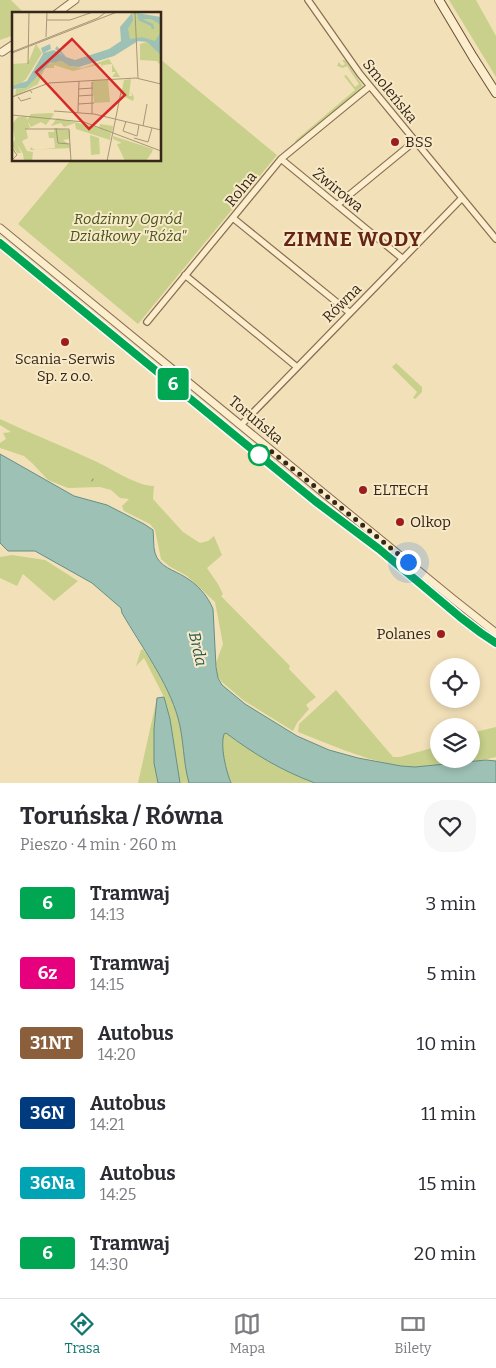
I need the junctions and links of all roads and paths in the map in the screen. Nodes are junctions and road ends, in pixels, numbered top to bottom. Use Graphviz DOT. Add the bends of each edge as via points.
graph roads {
  1 [pos="75,0"];
  2 [pos="308,0"];
  3 [pos="439,0"];
  4 [pos="59,12"];
  5 [pos="12,45"];
  6 [pos="2,52"];
  7 [pos="370,86"];
  8 [pos="496,93"];
  9 [pos="415,141"];
  10 [pos="281,159"];
  11 [pos="462,198"];
  12 [pos="337,205"];
  13 [pos="234,218"];
  14 [pos="0,228"];
  15 [pos="496,238"];
  16 [pos="403,259"];
  17 [pos="185,275"];
  18 [pos="350,313"];
  19 [pos="147,322"];
  20 [pos="297,367"];
  21 [pos="241,425"];
  22 [pos="496,633"];
  1 -- 4 [label="street"];
  2 -- 7 [label="street, Smoleńska"];
  3 -- 8 [label="main road"];
  5 -- 6 [label="street"];
  7 -- 9 [label="street, Smoleńska"];
  7 -- 10 [label="street, Rolna"];
  9 -- 11 [label="street, Smoleńska"];
  9 -- 12 [label="street"];
  10 -- 12 [label="street, Żwirowa"];
  10 -- 13 [label="street, Rolna"];
  11 -- 15 [label="street, Smoleńska"];
  11 -- 16 [label="street, Równa"];
  12 -- 16 [label="street, Żwirowa"];
  13 -- 17 [label="street, Rolna"];
  13 -- 18 [label="street"];
  14 -- 21 [label="street, Toruńska"];
  16 -- 18 [label="street, Równa"];
  17 -- 19 [label="street, Rolna"];
  17 -- 20 [label="street"];
  18 -- 20 [label="street, Równa"];
  20 -- 21 [label="street, Równa"];
  21 -- 22 [label="street, Toruńska"];
}
